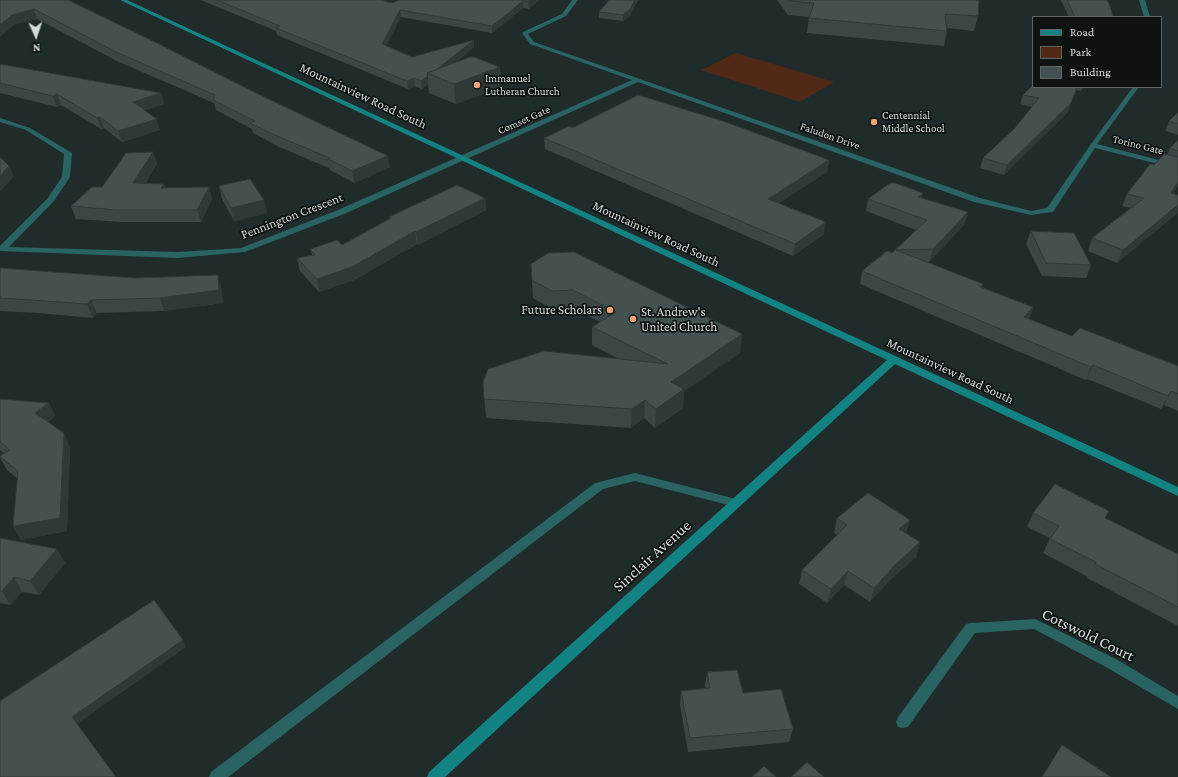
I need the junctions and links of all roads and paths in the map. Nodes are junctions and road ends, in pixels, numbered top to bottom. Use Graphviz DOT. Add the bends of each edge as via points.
graph roads {
  1 [pos="123,0"];
  2 [pos="575,0"];
  3 [pos="1142,0"];
  4 [pos="1147,16"];
  5 [pos="638,80"];
  6 [pos="1135,88"];
  7 [pos="0,120"];
  8 [pos="1093,145"];
  9 [pos="462,158"];
  10 [pos="1178,167"];
  11 [pos="1,249"];
  12 [pos="894,360"];
  13 [pos="1178,492"];
  14 [pos="736,503"];
  15 [pos="1178,703"];
  16 [pos="903,722"];
  17 [pos="216,777"];
  18 [pos="434,777"];
  1 -- 9 [label="main road, Mountainview Road South"];
  2 -- 5 [label="street, Faludon Drive" via="564,15 525,34 532,43"];
  3 -- 4 [label="street"];
  5 -- 8 [label="street, Faludon Drive" via="977,200 1031,213 1050,210"];
  5 -- 9 [label="street, Comset Gate"];
  6 -- 8 [label="street, Faludon Drive"];
  7 -- 11 [label="street, Pennington Crescent" via="28,130 68,153 66,177 50,201"];
  8 -- 10 [label="street, Torino Gate"];
  9 -- 11 [label="street, Pennington Crescent" via="341,212 242,250 178,254"];
  9 -- 12 [label="main road, Mountainview Road South"];
  12 -- 13 [label="main road, Mountainview Road South"];
  12 -- 14 [label="main road, Sinclair Avenue"];
  14 -- 17 [label="street" via="635,477 599,486"];
  14 -- 18 [label="main road, Sinclair Avenue"];
  15 -- 16 [label="street, Cotswold Court" via="1111,663 1035,624 971,628"];
}
